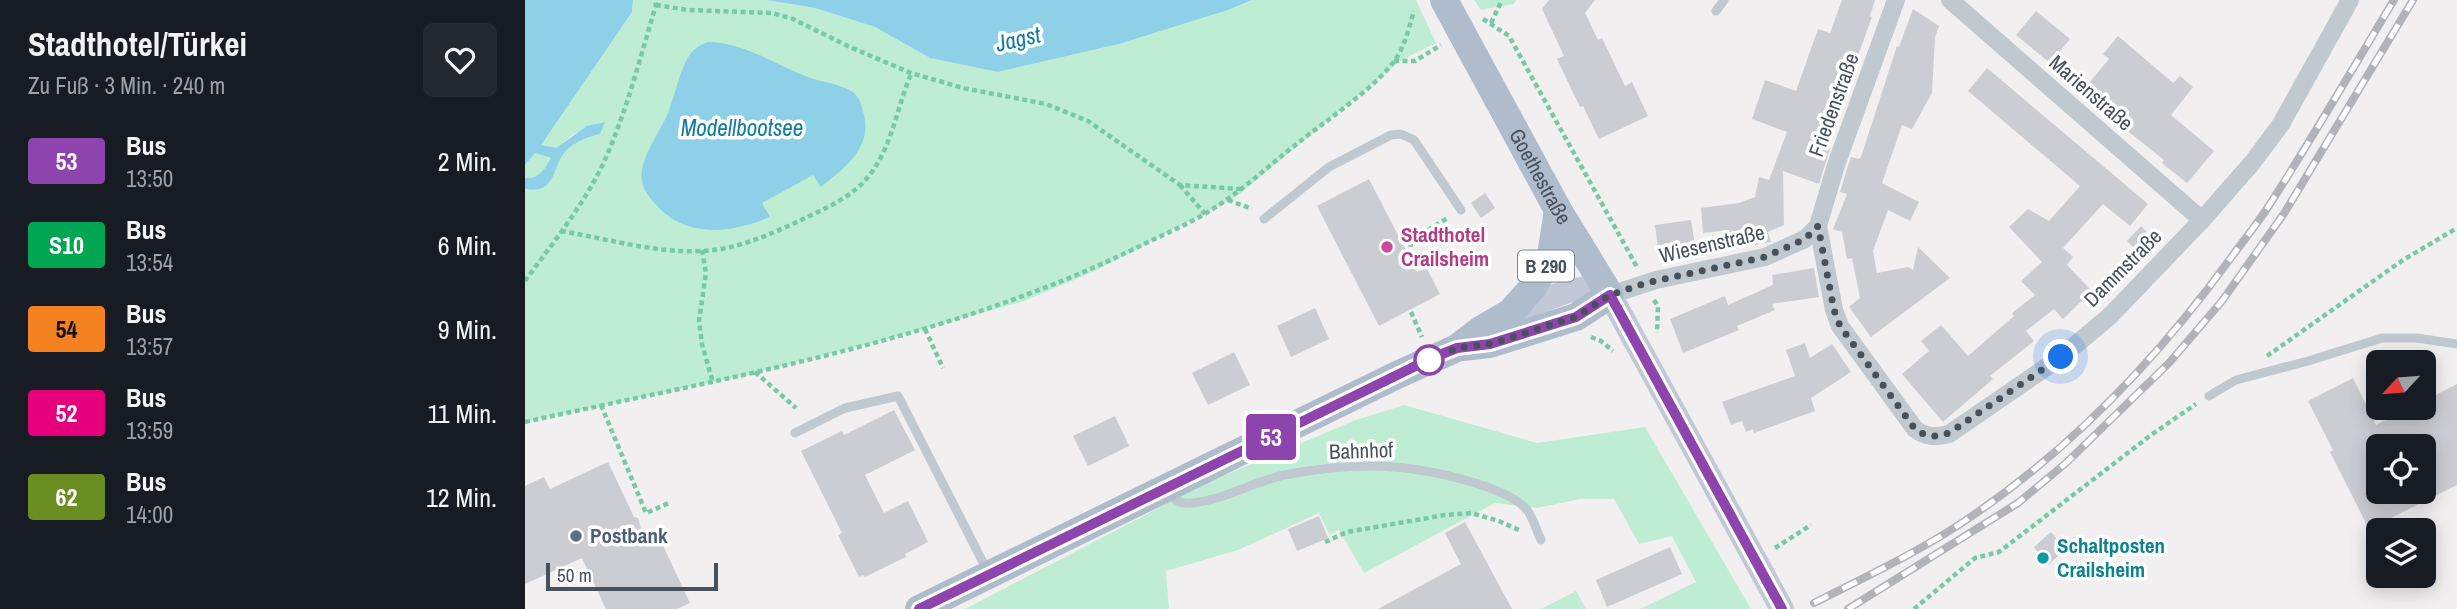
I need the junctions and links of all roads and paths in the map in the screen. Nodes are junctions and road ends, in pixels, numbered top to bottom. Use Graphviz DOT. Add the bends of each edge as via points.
graph roads {
  1 [pos="1444,0"];
  2 [pos="1502,0"];
  3 [pos="1724,0"];
  4 [pos="1896,0"];
  5 [pos="1950,0"];
  6 [pos="2350,0"];
  7 [pos="656,3"];
  8 [pos="1414,10"];
  9 [pos="1716,10"];
  10 [pos="1462,34"];
  11 [pos="1394,61"];
  12 [pos="911,73"];
  13 [pos="1179,185"];
  14 [pos="1242,189"];
  15 [pos="1227,200"];
  16 [pos="1461,210"];
  17 [pos="1558,210"];
  18 [pos="1205,214"];
  19 [pos="1264,219"];
  20 [pos="2202,220"];
  21 [pos="1818,226"];
  22 [pos="2457,228"];
  23 [pos="561,231"];
  24 [pos="702,250"];
  25 [pos="1416,262"];
  26 [pos="525,281"];
  27 [pos="1646,283"];
  28 [pos="1610,295"];
  29 [pos="1658,306"];
  30 [pos="1511,312"];
  31 [pos="925,329"];
  32 [pos="1584,335"];
  33 [pos="1657,336"];
  34 [pos="2457,344"];
  35 [pos="1457,348"];
  36 [pos="1619,359"];
  37 [pos="943,368"];
  38 [pos="755,372"];
  39 [pos="2235,380"];
  40 [pos="713,383"];
  41 [pos="2209,396"];
  42 [pos="601,405"];
  43 [pos="796,408"];
  44 [pos="525,422"];
  45 [pos="795,432"];
  46 [pos="1165,489"];
  47 [pos="669,503"];
  48 [pos="1811,525"];
  49 [pos="1541,540"];
  50 [pos="1325,542"];
  51 [pos="1775,548"];
  52 [pos="989,574"];
  53 [pos="919,609"];
  54 [pos="1782,609"];
  55 [pos="1914,609"];
  1 -- 10 [label="main road, Goethestraße"];
  2 -- 27 [label="path" via="1490,23 1509,36"];
  3 -- 9 [label="lane"];
  4 -- 21 [label="street, Friedenstraße"];
  5 -- 20 [label="street, Marienstraße"];
  6 -- 20 [label="street, Dammstraße" via="2281,124"];
  7 -- 12 [label="path" via="688,10 772,13"];
  7 -- 23 [label="path" via="603,165"];
  8 -- 11 [label="path"];
  10 -- 11 [label="path" via="1415,61"];
  10 -- 17 [label="main road, Goethestraße"];
  11 -- 14 [label="path" via="1359,96"];
  12 -- 13 [label="path" via="1046,104 1088,121"];
  12 -- 24 [label="path" via="881,156 852,193 763,237"];
  13 -- 14 [label="path"];
  13 -- 18 [label="path"];
  14 -- 15 [label="path"];
  15 -- 18 [label="path"];
  15 -- 19 [label="path" via="1251,208"];
  16 -- 19 [label="lane" via="1414,140 1402,134 1391,135 1329,167"];
  16 -- 25 [label="path" via="1411,241 1410,252"];
  17 -- 28 [label="main road, Goethestraße / B 290"];
  17 -- 30 [label="main road, B 290" via="1551,256"];
  18 -- 31 [label="path" via="1023,298"];
  20 -- 21 [label="street, Dammstraße" via="2110,316 2061,357 1949,433 1936,437 1915,429 1840,326"];
  21 -- 27 [label="street, Wiesenstraße" via="1805,239 1765,257"];
  22 -- 39 [label="path" via="2337,305"];
  23 -- 24 [label="path" via="647,248"];
  23 -- 26 [label="path"];
  24 -- 40 [label="path" via="706,273 699,321"];
  27 -- 28 [label="street, Wiesenstraße"];
  28 -- 30 [label="main road" via="1586,288 1568,291"];
  28 -- 35 [label="main road, B 290" via="1576,317 1490,344"];
  28 -- 54 [label="main road, Goethestraße"];
  29 -- 33 [label="path"];
  30 -- 35 [label="main road, B 290"];
  31 -- 37 [label="path"];
  31 -- 38 [label="path"];
  32 -- 36 [label="path" via="1601,341"];
  34 -- 39 [label="lane" via="2382,338"];
  35 -- 46 [label="main road, B 290"];
  38 -- 40 [label="path"];
  38 -- 43 [label="path"];
  39 -- 41 [label="lane"];
  40 -- 42 [label="path"];
  41 -- 55 [label="path" via="1999,552 1976,558"];
  42 -- 44 [label="path"];
  42 -- 47 [label="path" via="646,513"];
  45 -- 52 [label="lane" via="845,408 898,397"];
  46 -- 49 [label="lane, Bahnhof" via="1176,501 1188,503 1282,476 1341,466 1388,465 1443,473 1497,490 1527,510"];
  46 -- 52 [label="main road, B 290"];
  48 -- 51 [label="path"];
  49 -- 50 [label="path" via="1471,513 1346,532"];
  52 -- 53 [label="main road, B 290"];
}
